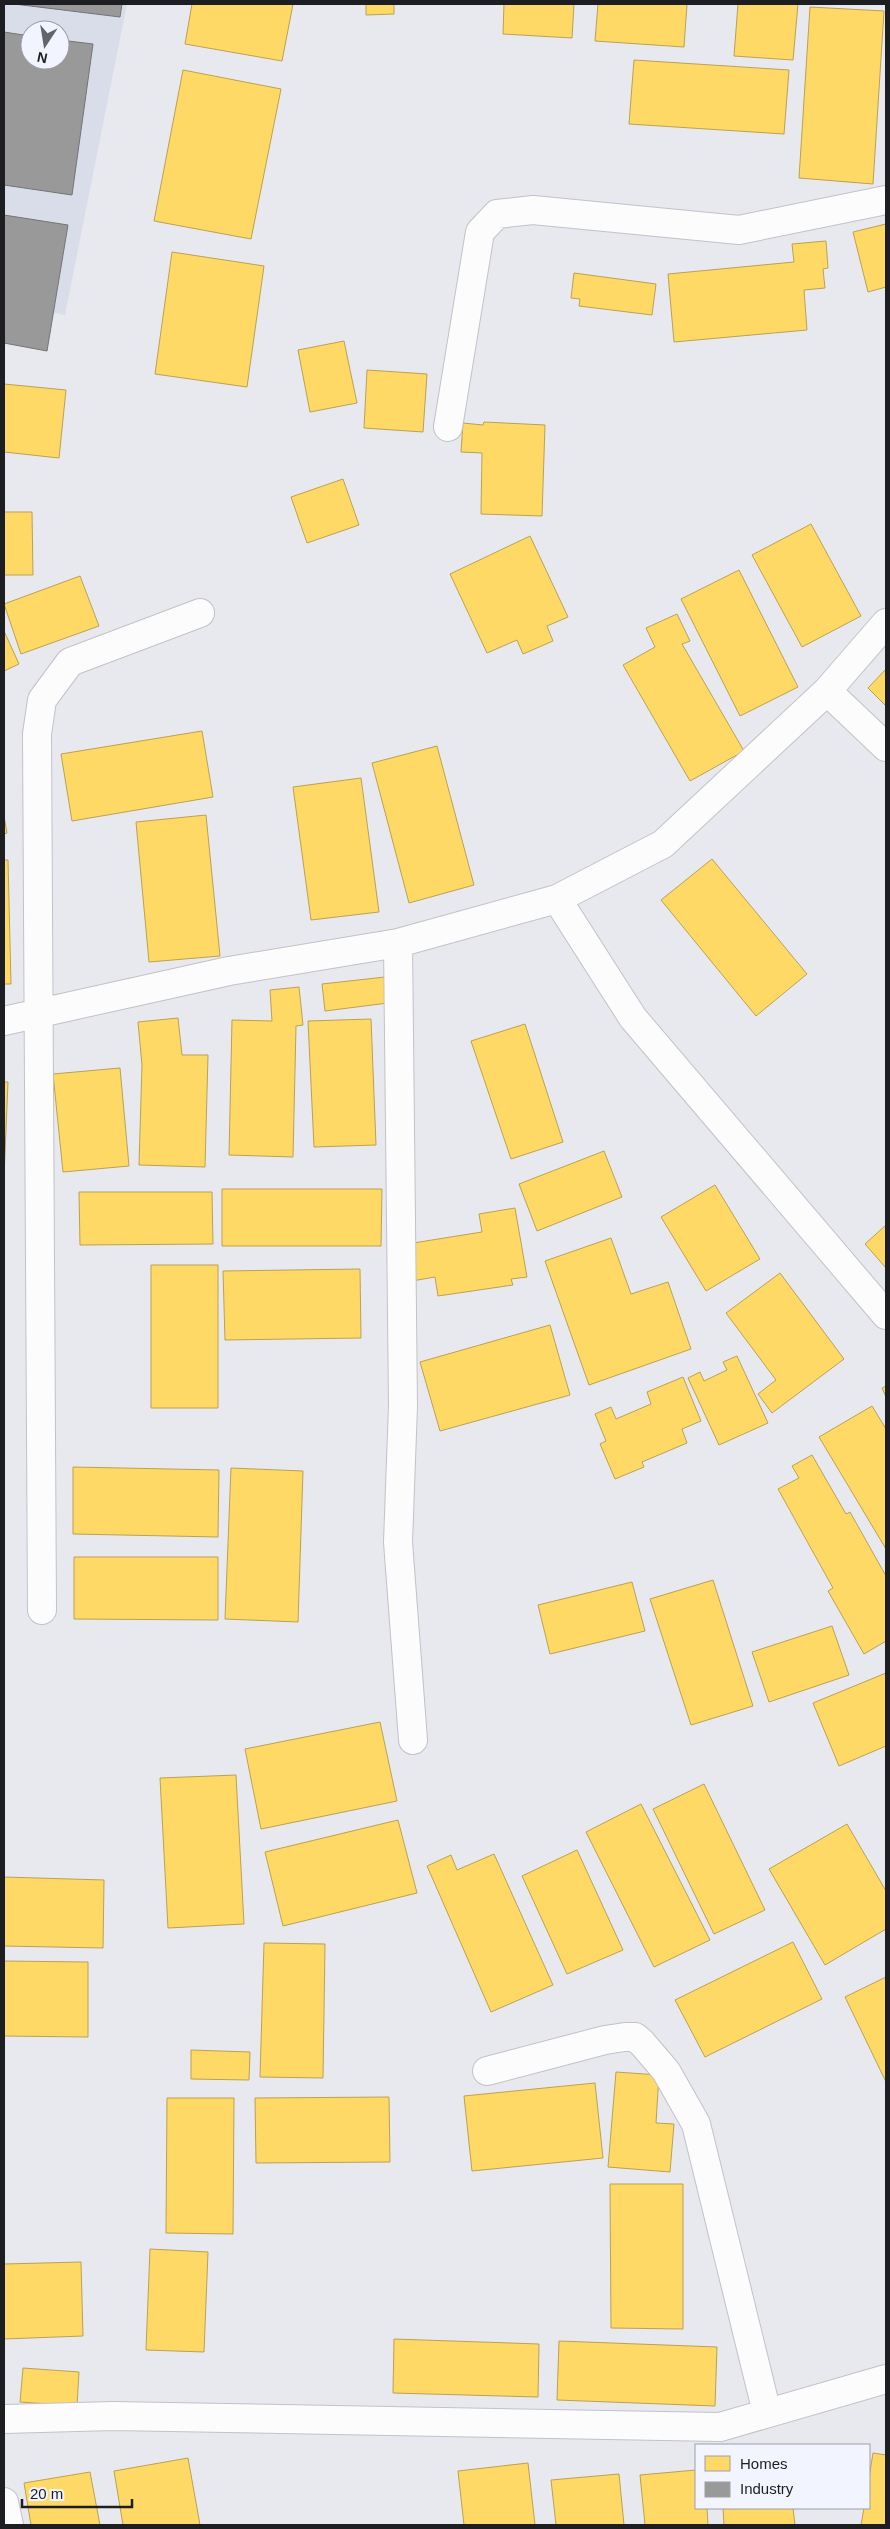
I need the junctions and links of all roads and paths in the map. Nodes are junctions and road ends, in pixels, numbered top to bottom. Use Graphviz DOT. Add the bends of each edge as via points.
graph roads {
  1 [pos="886,200"];
  2 [pos="448,427"];
  3 [pos="200,613"];
  4 [pos="886,623"];
  5 [pos="827,691"];
  6 [pos="886,747"];
  7 [pos="557,899"];
  8 [pos="398,943"];
  9 [pos="38,1015"];
  10 [pos="4,1021"];
  11 [pos="886,1315"];
  12 [pos="42,1610"];
  13 [pos="413,1740"];
  14 [pos="487,2071"];
  15 [pos="886,2378"];
  16 [pos="767,2413"];
  17 [pos="4,2419"];
  18 [pos="4,2502"];
  19 [pos="9,2525"];
  1 -- 2 [label="street" via="739,230 533,210 496,214 480,232"];
  3 -- 9 [label="street" via="70,662 42,700 37,734"];
  4 -- 5 [label="street"];
  5 -- 6 [label="street"];
  5 -- 7 [label="street" via="663,844"];
  7 -- 8 [label="street"];
  7 -- 11 [label="street" via="633,1018"];
  8 -- 9 [label="street" via="229,971"];
  8 -- 13 [label="street" via="402,1406 398,1542"];
  9 -- 10 [label="street"];
  9 -- 12 [label="street"];
  14 -- 16 [label="street" via="605,2040 635,2037 666,2071 696,2124"];
  15 -- 16 [label="street"];
  16 -- 17 [label="street" via="720,2427 113,2416"];
  18 -- 19 [label="street"];
}
